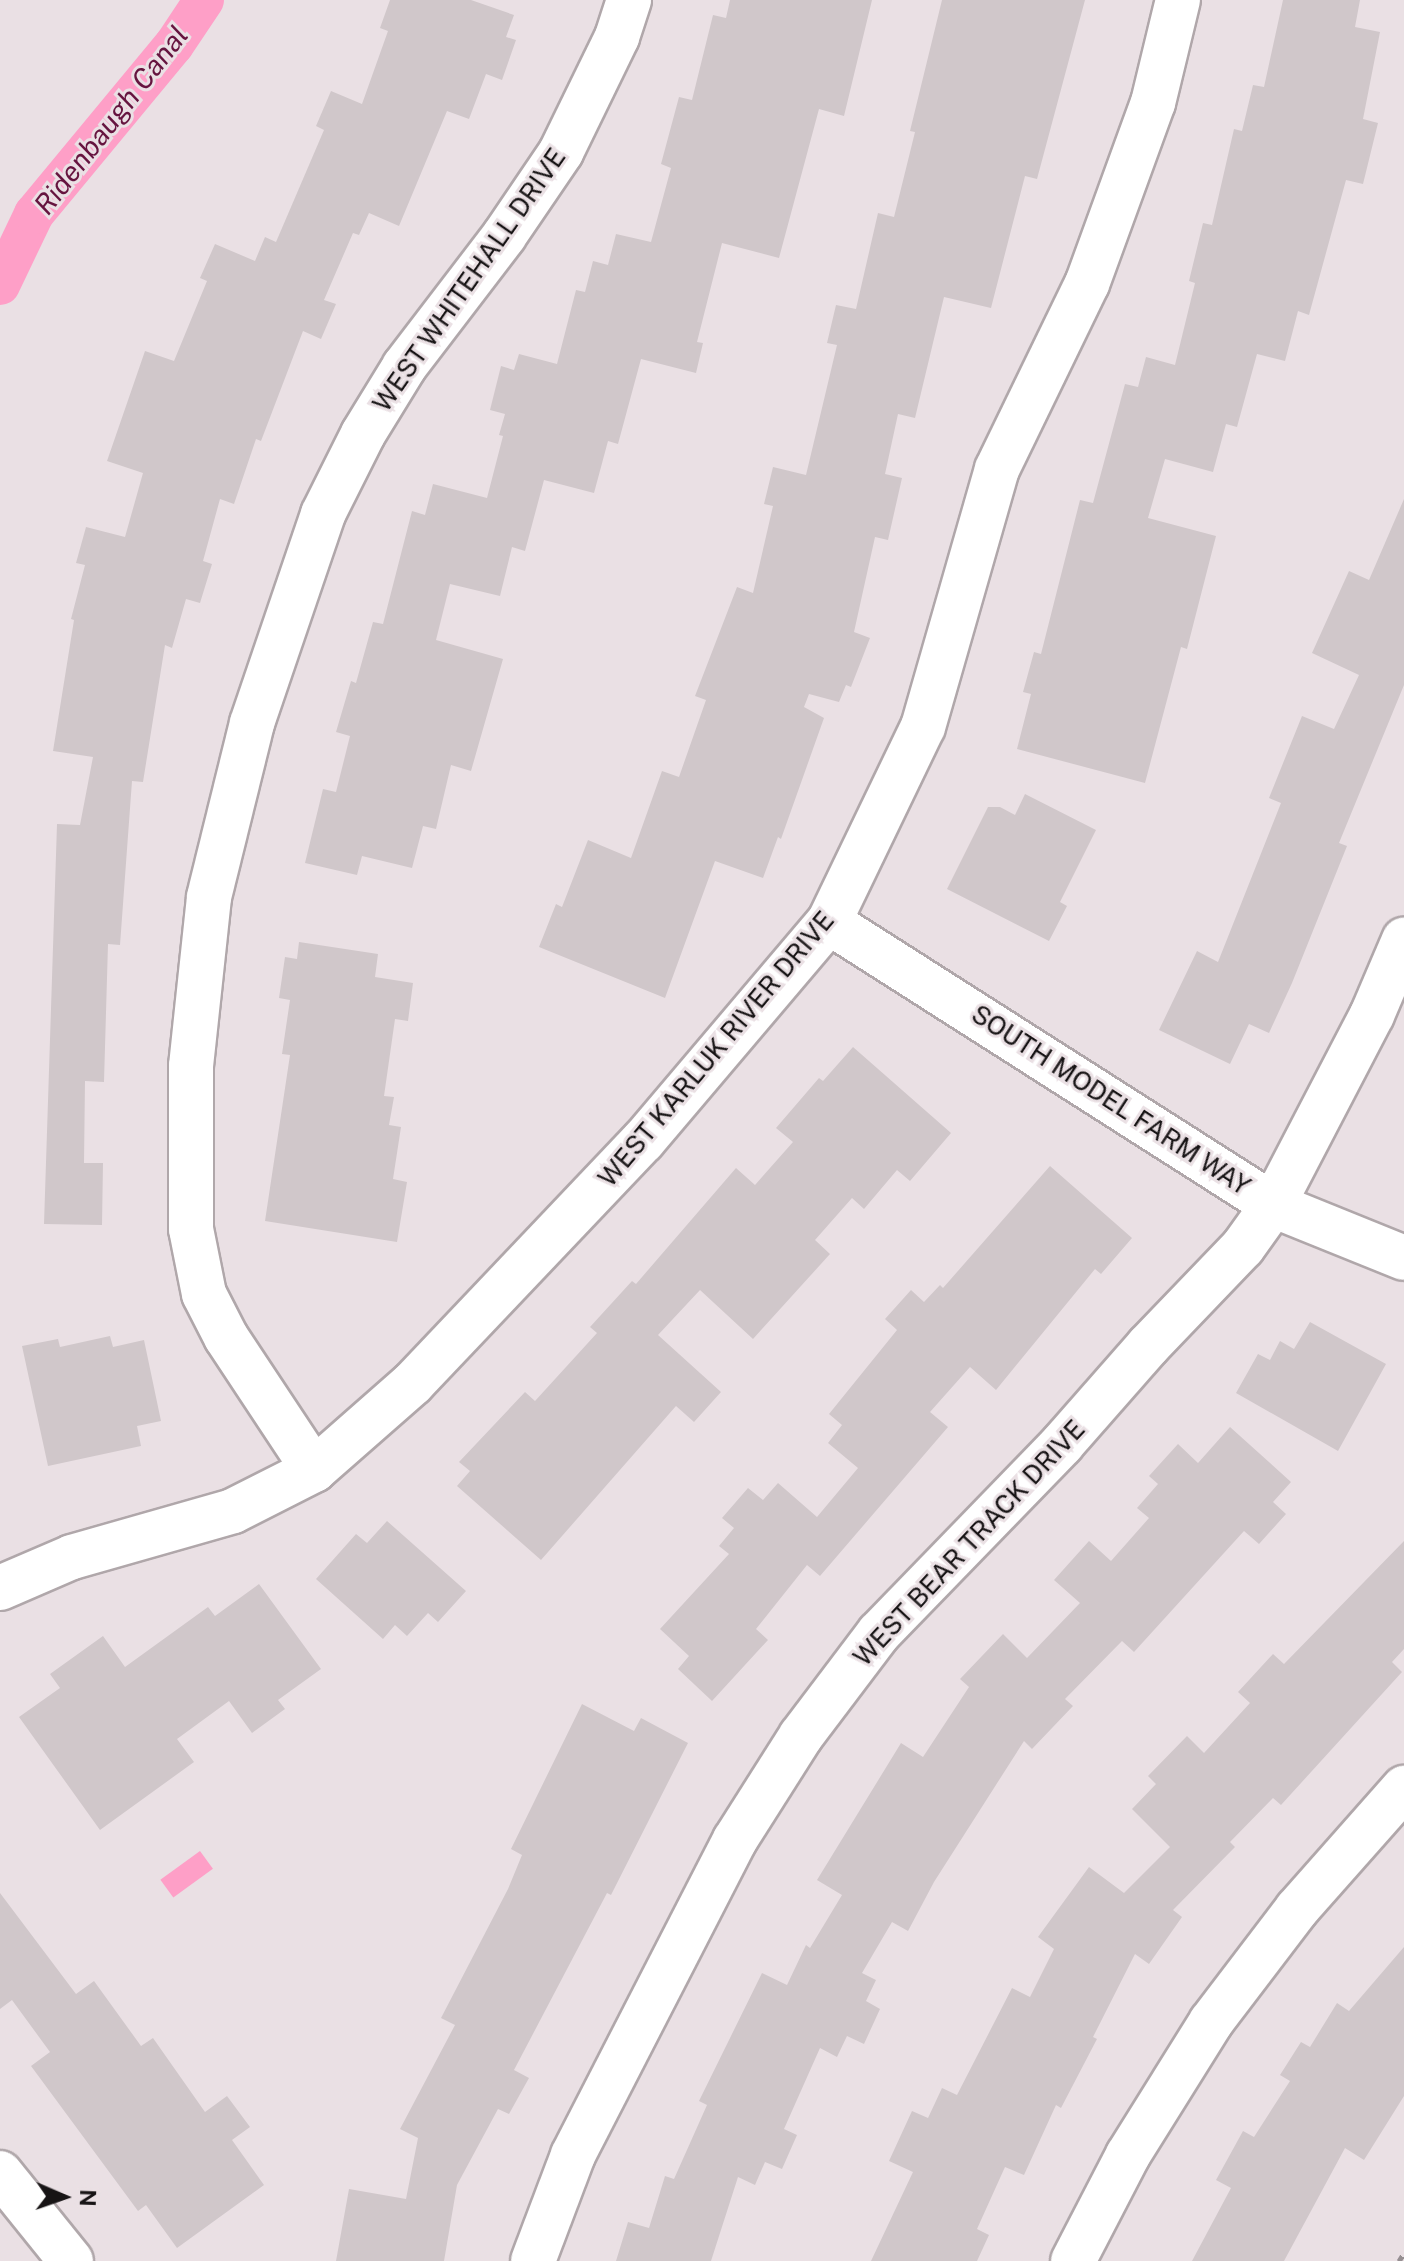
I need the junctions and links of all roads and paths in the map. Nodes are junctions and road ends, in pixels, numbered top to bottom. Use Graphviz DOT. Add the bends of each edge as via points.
graph roads {
  1 [pos="629,0"];
  2 [pos="1178,0"];
  3 [pos="829,922"];
  4 [pos="1404,940"];
  5 [pos="1273,1205"];
  6 [pos="1404,1258"];
  7 [pos="314,1470"];
  8 [pos="0,1588"];
  9 [pos="1404,1788"];
  10 [pos="0,2173"];
  11 [pos="1404,2253"];
  12 [pos="71,2261"];
  13 [pos="533,2261"];
  14 [pos="1073,2261"];
  15 [pos="1399,2261"];
  1 -- 7 [label="street, WEST WHITEHALL DRIVE" via="617,37 561,152 404,367 323,514 252,723 209,897 191,1066 191,1229 204,1294 226,1337"];
  2 -- 3 [label="street, WEST KARLUK RIVER DRIVE" via="1153,103 1087,284 997,469 923,727"];
  3 -- 5 [label="street, SOUTH MODEL FARM WAY"];
  3 -- 7 [label="street, WEST KARLUK RIVER DRIVE" via="643,1141 413,1383"];
  4 -- 5 [label="street, WEST BEAR TRACK DRIVE" via="1372,1015"];
  5 -- 6 [label="street, SOUTH MODEL FARM WAY"];
  5 -- 13 [label="street, WEST BEAR TRACK DRIVE" via="1243,1247 1062,1444 879,1633 801,1736 735,1840 573,2155"];
  7 -- 8 [label="street, WEST KARLUK RIVER DRIVE" via="233,1511 72,1557"];
  9 -- 14 [label="street" via="1297,1909 1211,2022 1128,2155"];
  10 -- 12 [label="street"];
  11 -- 15 [label="path"];
}
